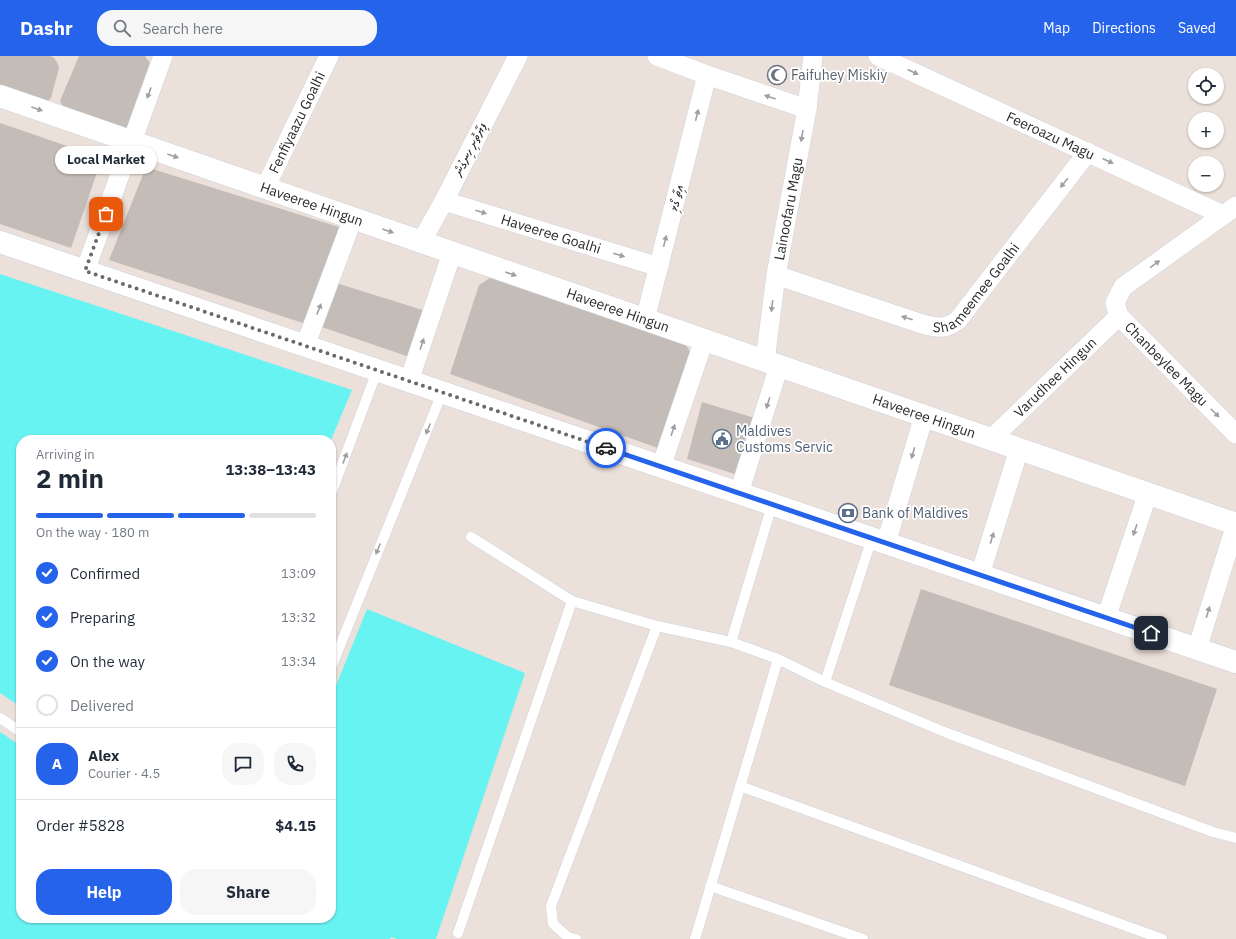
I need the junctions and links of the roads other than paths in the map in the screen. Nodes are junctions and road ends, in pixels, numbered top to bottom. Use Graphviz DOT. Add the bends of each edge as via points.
graph roads {
  1 [pos="163,56"];
  2 [pos="330,56"];
  3 [pos="518,56"];
  4 [pos="657,56"];
  5 [pos="814,56"];
  6 [pos="878,56"];
  7 [pos="707,75"];
  8 [pos="0,96"];
  9 [pos="807,109"];
  10 [pos="132,142"];
  11 [pos="1088,152"];
  12 [pos="265,188"];
  13 [pos="444,201"];
  14 [pos="1230,210"];
  15 [pos="353,218"];
  16 [pos="0,242"];
  17 [pos="421,242"];
  18 [pos="452,253"];
  19 [pos="658,267"];
  20 [pos="85,271"];
  21 [pos="776,275"];
  22 [pos="1119,316"];
  23 [pos="645,320"];
  24 [pos="704,340"];
  25 [pos="305,346"];
  26 [pos="772,364"];
  27 [pos="377,371"];
  28 [pos="409,381"];
  29 [pos="442,393"];
  30 [pos="924,416"];
  31 [pos="1236,434"];
  32 [pos="992,439"];
  33 [pos="1018,449"];
  34 [pos="661,467"];
  35 [pos="336,481"];
  36 [pos="739,493"];
  37 [pos="1148,494"];
  38 [pos="772,505"];
  39 [pos="1236,524"];
  40 [pos="470,536"];
  41 [pos="879,541"];
  42 [pos="980,575"];
  43 [pos="572,601"];
  44 [pos="1106,618"];
  45 [pos="657,626"];
  46 [pos="731,642"];
  47 [pos="1197,649"];
  48 [pos="336,656"];
  49 [pos="778,659"];
  50 [pos="1236,662"];
  51 [pos="825,682"];
  52 [pos="0,718"];
  53 [pos="16,729"];
  54 [pos="740,786"];
  55 [pos="1236,838"];
  56 [pos="710,886"];
  57 [pos="458,933"];
  58 [pos="576,939"];
  59 [pos="695,939"];
  60 [pos="863,939"];
  61 [pos="1162,939"];
  1 -- 10 [label="street, one-way"];
  2 -- 12 [label="street, Fenfiyaazu Goalhi"];
  3 -- 13 [label="street, ފިޔާތޮށި ހިނގުން"];
  4 -- 7 [label="street"];
  5 -- 9 [label="street, Lainoofaru Magu"];
  6 -- 11 [label="street, Feeroazu Magu, one-way"];
  9 -- 7 [label="street, one-way"];
  19 -- 7 [label="street, އިތާ ގޯޅި, one-way"];
  8 -- 10 [label="street, Haveeree Hingun, one-way"];
  9 -- 21 [label="street, Lainoofaru Magu, one-way"];
  10 -- 12 [label="street, Haveeree Hingun, one-way"];
  10 -- 20 [label="street"];
  11 -- 14 [label="street, Feeroazu Magu, one-way"];
  11 -- 21 [label="street, Shameemee Goalhi, one-way" via="958,320 950,325 939,328 922,324"];
  12 -- 15 [label="street, Haveeree Hingun"];
  13 -- 17 [label="street, ފިޔާތޮށި ހިނގުން"];
  13 -- 19 [label="street, Haveeree Goalhi, one-way"];
  22 -- 14 [label="street, Chanbeylee Magu, one-way" via="1115,303 1123,287"];
  15 -- 17 [label="street, Haveeree Hingun, one-way"];
  25 -- 15 [label="street, one-way"];
  16 -- 20 [label="street"];
  17 -- 18 [label="street, Haveeree Hingun"];
  18 -- 23 [label="street, Haveeree Hingun, one-way"];
  28 -- 18 [label="street, one-way"];
  19 -- 23 [label="street, އިތާ ގޯޅި"];
  20 -- 25 [label="street"];
  21 -- 26 [label="street, Lainoofaru Magu, one-way"];
  22 -- 31 [label="street, Chanbeylee Magu, one-way"];
  22 -- 32 [label="street, Varudhee Hingun"];
  23 -- 24 [label="street, Haveeree Hingun"];
  24 -- 26 [label="street, Haveeree Hingun"];
  34 -- 24 [label="street, one-way"];
  25 -- 27 [label="street"];
  26 -- 30 [label="street, Haveeree Hingun"];
  26 -- 36 [label="street, Lainoofaru Magu, one-way"];
  27 -- 28 [label="street"];
  35 -- 27 [label="lane, one-way"];
  28 -- 29 [label="street"];
  29 -- 34 [label="street"];
  29 -- 48 [label="lane, one-way"];
  30 -- 32 [label="street, Haveeree Hingun"];
  30 -- 41 [label="street, one-way"];
  32 -- 33 [label="street, Haveeree Hingun"];
  33 -- 37 [label="street, Haveeree Hingun"];
  42 -- 33 [label="street, one-way"];
  34 -- 36 [label="street"];
  36 -- 38 [label="street"];
  37 -- 39 [label="street, Haveeree Hingun"];
  37 -- 44 [label="street, one-way"];
  38 -- 41 [label="street"];
  38 -- 46 [label="lane"];
  47 -- 39 [label="street, one-way"];
  40 -- 43 [label="lane"];
  41 -- 42 [label="street"];
  41 -- 51 [label="lane"];
  42 -- 44 [label="street"];
  43 -- 45 [label="lane"];
  43 -- 57 [label="lane"];
  44 -- 47 [label="street"];
  45 -- 46 [label="lane"];
  45 -- 58 [label="lane" via="551,906 553,924"];
  46 -- 49 [label="lane"];
  47 -- 50 [label="street"];
  49 -- 51 [label="lane"];
  49 -- 54 [label="lane"];
  51 -- 55 [label="lane" via="947,734 1213,832"];
  52 -- 53 [label="lane"];
  54 -- 56 [label="lane"];
  54 -- 61 [label="lane"];
  56 -- 59 [label="lane"];
  56 -- 60 [label="lane"];
}
